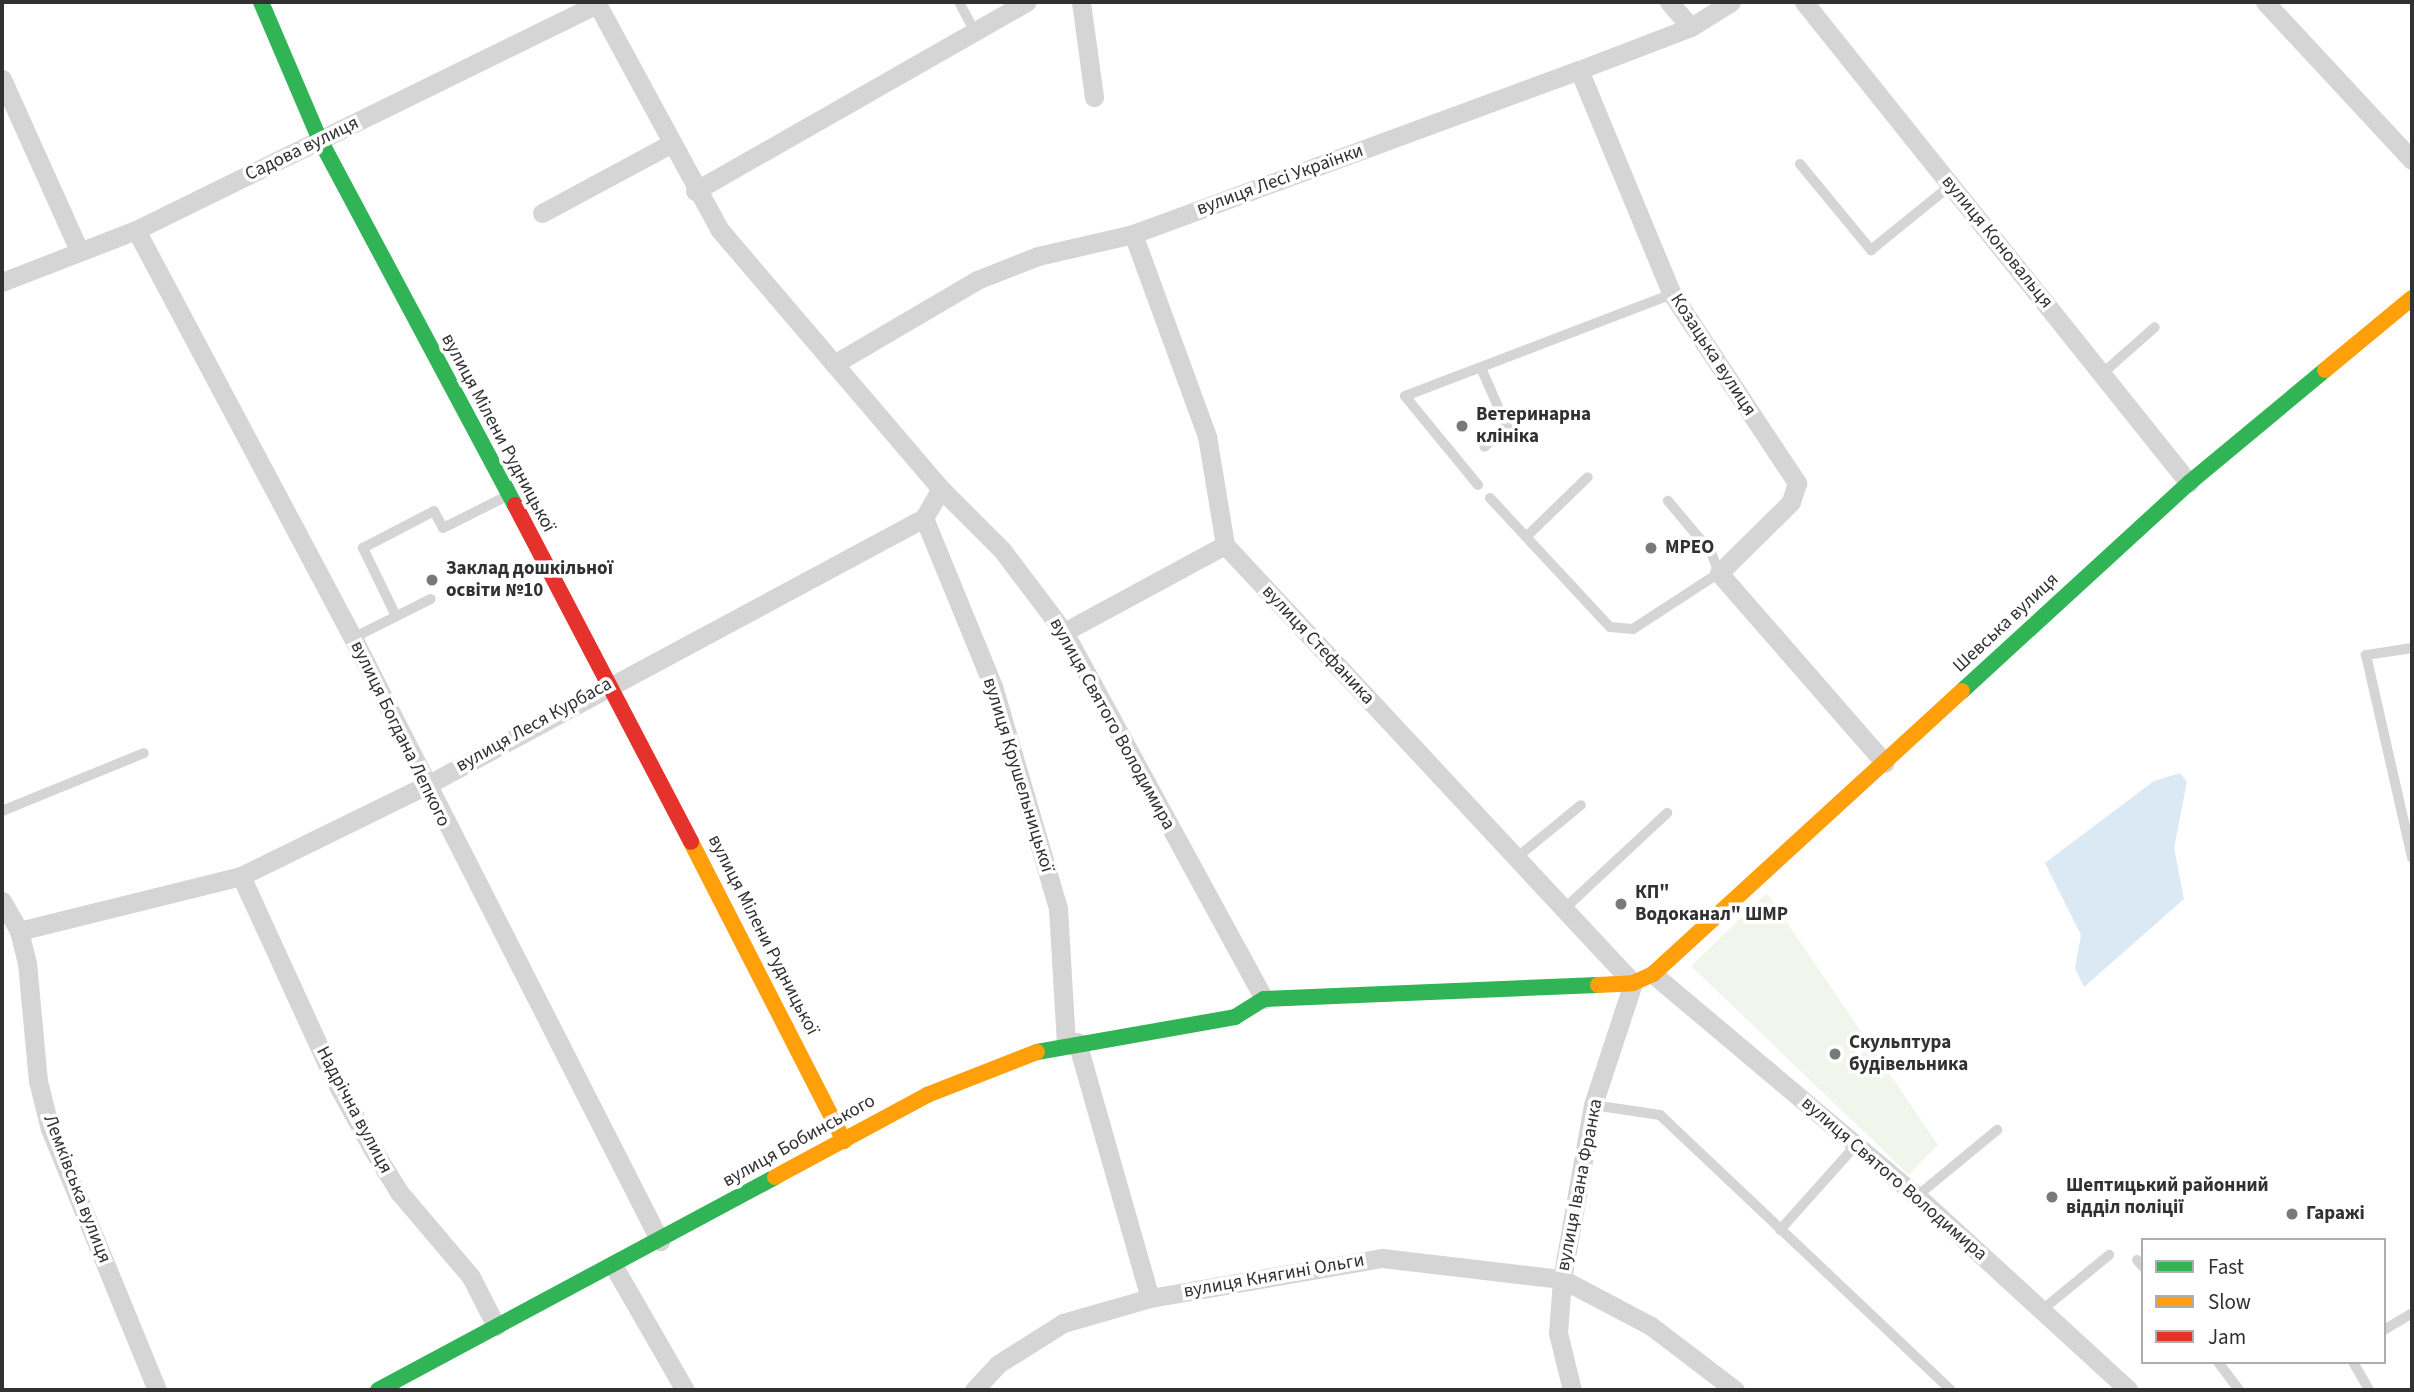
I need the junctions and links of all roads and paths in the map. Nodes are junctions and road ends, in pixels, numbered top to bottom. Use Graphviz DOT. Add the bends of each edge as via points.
graph roads {
  1 [pos="261,2"];
  2 [pos="960,2"];
  3 [pos="1027,2"];
  4 [pos="1081,2"];
  5 [pos="1670,2"];
  6 [pos="1731,2"];
  7 [pos="1804,2"];
  8 [pos="2265,2"];
  9 [pos="597,3"];
  10 [pos="1691,27"];
  11 [pos="974,30"];
  12 [pos="1579,70"];
  13 [pos="2,79"];
  14 [pos="1094,97"];
  15 [pos="320,140"];
  16 [pos="672,143"];
  17 [pos="2412,160"];
  18 [pos="1800,164"];
  19 [pos="1951,185"];
  20 [pos="695,191"];
  21 [pos="542,214"];
  22 [pos="136,230"];
  23 [pos="1133,234"];
  24 [pos="79,250"];
  25 [pos="2,282"];
  26 [pos="1672,294"];
  27 [pos="2412,298"];
  28 [pos="2155,327"];
  29 [pos="834,364"];
  30 [pos="1481,368"];
  31 [pos="2103,373"];
  32 [pos="1484,447"];
  33 [pos="1588,477"];
  34 [pos="2189,483"];
  35 [pos="1478,485"];
  36 [pos="941,489"];
  37 [pos="507,496"];
  38 [pos="1490,498"];
  39 [pos="1668,501"];
  40 [pos="924,517"];
  41 [pos="1526,537"];
  42 [pos="1225,545"];
  43 [pos="1719,573"];
  44 [pos="431,598"];
  45 [pos="396,616"];
  46 [pos="1064,632"];
  47 [pos="353,638"];
  48 [pos="2412,648"];
  49 [pos="610,683"];
  50 [pos="144,753"];
  51 [pos="1885,763"];
  52 [pos="425,786"];
  53 [pos="1581,805"];
  54 [pos="2,811"];
  55 [pos="1667,813"];
  56 [pos="2412,858"];
  57 [pos="1514,859"];
  58 [pos="241,876"];
  59 [pos="2,901"];
  60 [pos="1562,911"];
  61 [pos="19,931"];
  62 [pos="1653,974"];
  63 [pos="1633,983"];
  64 [pos="1264,999"];
  65 [pos="1071,1042"];
  66 [pos="1593,1105"];
  67 [pos="1997,1130"];
  68 [pos="844,1141"];
  69 [pos="1857,1144"];
  70 [pos="1917,1196"];
  71 [pos="1780,1230"];
  72 [pos="660,1241"];
  73 [pos="2109,1255"];
  74 [pos="613,1265"];
  75 [pos="1562,1279"];
  76 [pos="1150,1298"];
  77 [pos="2042,1310"];
  78 [pos="2412,1313"];
  79 [pos="496,1326"];
  80 [pos="2386,1329"];
  81 [pos="2219,1364"];
  82 [pos="2354,1364"];
  83 [pos="2235,1389"];
  84 [pos="157,1390"];
  85 [pos="378,1390"];
  86 [pos="685,1390"];
  87 [pos="974,1390"];
  88 [pos="1572,1390"];
  89 [pos="1735,1390"];
  90 [pos="1951,1390"];
  91 [pos="2129,1390"];
  92 [pos="2369,1390"];
  1 -- 15 [label="street, вулиця Мілени Рудницької"];
  2 -- 11 [label="lane"];
  3 -- 11 [label="street"];
  4 -- 14 [label="street"];
  5 -- 10 [label="street"];
  6 -- 10 [label="street, вулиця Лесі Українки"];
  7 -- 19 [label="street, вулиця Коновальця"];
  8 -- 17 [label="street"];
  9 -- 15 [label="street, Садова вулиця"];
  9 -- 16 [label="street, вулиця Святого Володимира"];
  10 -- 12 [label="street, вулиця Лесі Українки"];
  11 -- 20 [label="street"];
  12 -- 23 [label="street, вулиця Лесі Українки"];
  12 -- 26 [label="street, Козацька вулиця"];
  13 -- 24 [label="street"];
  15 -- 22 [label="street, Садова вулиця"];
  15 -- 37 [label="street, вулиця Мілени Рудницької"];
  16 -- 20 [label="street, вулиця Святого Володимира"];
  16 -- 21 [label="street"];
  18 -- 19 [label="lane" via="1871,250"];
  19 -- 31 [label="street, вулиця Коновальця"];
  20 -- 29 [label="street, вулиця Святого Володимира" via="719,229"];
  22 -- 24 [label="street, Садова вулиця"];
  22 -- 47 [label="street, вулиця Богдана Лепкого"];
  23 -- 29 [label="street, вулиця Лесі Українки" via="1038,256 977,280"];
  23 -- 42 [label="street" via="1207,436"];
  24 -- 25 [label="street, Садова вулиця"];
  26 -- 30 [label="lane"];
  26 -- 43 [label="street, Козацька вулиця" via="1797,484 1791,502"];
  27 -- 34 [label="street, Шевська вулиця"];
  28 -- 31 [label="lane"];
  29 -- 36 [label="street, вулиця Святого Володимира"];
  30 -- 32 [label="lane" via="1507,427"];
  30 -- 35 [label="lane" via="1405,396"];
  31 -- 34 [label="street, вулиця Коновальця"];
  33 -- 41 [label="lane"];
  34 -- 51 [label="street, Шевська вулиця"];
  36 -- 40 [label="street"];
  36 -- 46 [label="street, вулиця Святого Володимира" via="1002,550"];
  37 -- 45 [label="lane" via="443,528 434,511 363,548"];
  37 -- 49 [label="street, вулиця Мілени Рудницької"];
  38 -- 41 [label="lane, Козацька вулиця"];
  39 -- 43 [label="lane" via="1711,552"];
  40 -- 49 [label="street, вулиця Леся Курбаса"];
  40 -- 65 [label="street, вулиця Крушельницької" via="993,686 1058,909"];
  41 -- 43 [label="lane, Козацька вулиця" via="1610,627 1633,629"];
  42 -- 46 [label="street"];
  42 -- 57 [label="street, вулиця Стефаника"];
  43 -- 51 [label="street"];
  44 -- 45 [label="lane"];
  45 -- 47 [label="lane"];
  46 -- 64 [label="street, вулиця Святого Володимира"];
  47 -- 52 [label="street, вулиця Богдана Лепкого"];
  48 -- 56 [label="lane" via="2366,655"];
  49 -- 52 [label="street, вулиця Леся Курбаса"];
  49 -- 68 [label="street, вулиця Мілени Рудницької"];
  50 -- 54 [label="lane"];
  51 -- 62 [label="street, Шевська вулиця"];
  52 -- 58 [label="street, вулиця Леся Курбаса"];
  52 -- 72 [label="street, вулиця Богдана Лепкого"];
  53 -- 57 [label="lane"];
  55 -- 60 [label="lane"];
  57 -- 60 [label="street, вулиця Стефаника"];
  58 -- 61 [label="street, вулиця Леся Курбаса"];
  58 -- 79 [label="street, Надрічна вулиця" via="332,1074 372,1148 399,1192 471,1277"];
  59 -- 61 [label="street, Лемківська вулиця"];
  60 -- 63 [label="street, вулиця Стефаника"];
  61 -- 84 [label="street, Лемківська вулиця" via="27,963 38,1081 50,1129"];
  62 -- 63 [label="street, Шевська вулиця"];
  62 -- 69 [label="street, вулиця Святого Володимира"];
  63 -- 64 [label="street"];
  63 -- 66 [label="street, вулиця Івана Франка"];
  64 -- 65 [label="street, вулиця Бобинського" via="1235,1017"];
  65 -- 68 [label="street, вулиця Бобинського" via="927,1095"];
  65 -- 76 [label="street, вулиця Крушельницької"];
  66 -- 71 [label="lane" via="1660,1115"];
  66 -- 75 [label="street, вулиця Івана Франка"];
  67 -- 70 [label="lane"];
  68 -- 72 [label="street, вулиця Бобинського"];
  69 -- 70 [label="street, вулиця Святого Володимира"];
  69 -- 71 [label="lane"];
  70 -- 77 [label="street, вулиця Святого Володимира"];
  71 -- 90 [label="lane"];
  72 -- 74 [label="street, вулиця Бобинського"];
  73 -- 77 [label="lane"];
  74 -- 79 [label="street, вулиця Бобинського"];
  74 -- 86 [label="street"];
  75 -- 76 [label="street, вулиця Княгині Ольги" via="1382,1258"];
  75 -- 88 [label="street, вулиця Івана Франка" via="1558,1333"];
  75 -- 89 [label="street, вулиця Княгині Ольги" via="1651,1326"];
  76 -- 87 [label="street, вулиця Княгині Ольги" via="1063,1323 998,1364"];
  77 -- 91 [label="street, вулиця Святого Володимира"];
  78 -- 80 [label="lane"];
  79 -- 85 [label="street, вулиця Бобинського"];
  81 -- 83 [label="lane"];
  82 -- 92 [label="lane"];
}
